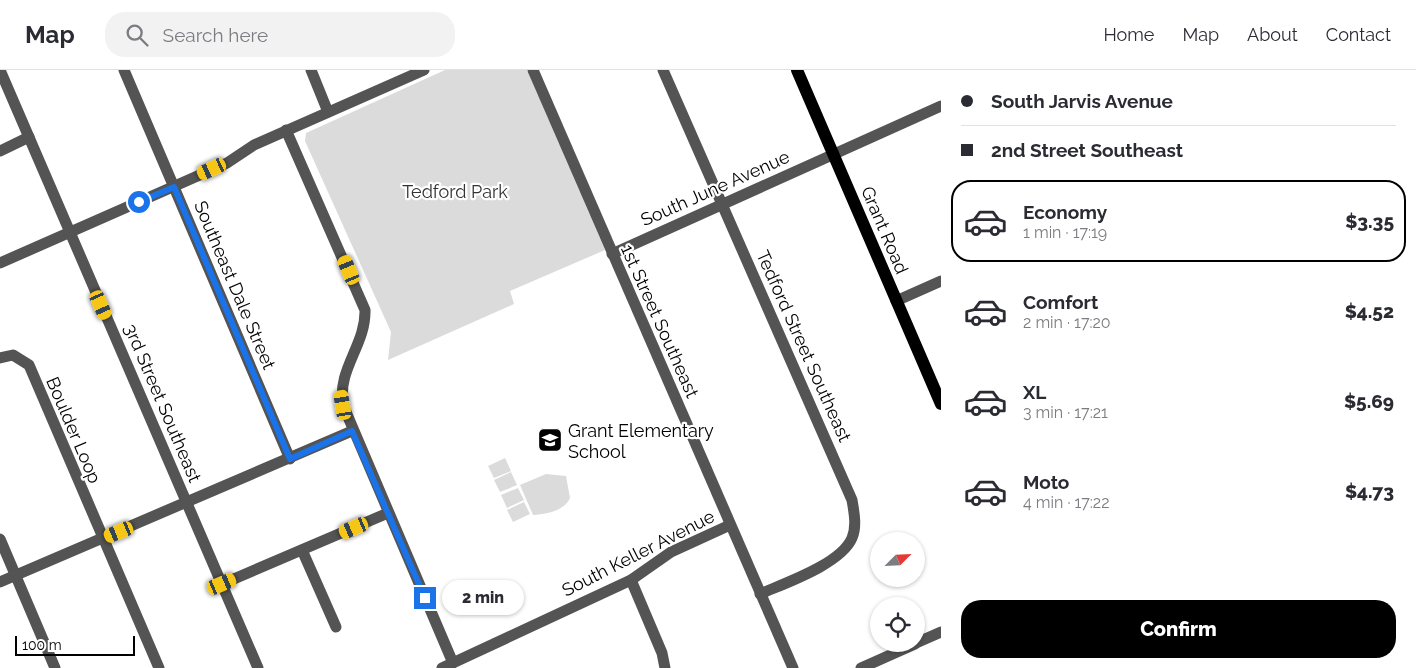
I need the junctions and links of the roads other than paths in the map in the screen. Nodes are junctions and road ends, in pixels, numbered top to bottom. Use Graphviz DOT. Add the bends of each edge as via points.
graph roads {
  1 [pos="0,70"];
  2 [pos="124,70"];
  3 [pos="311,70"];
  4 [pos="424,70"];
  5 [pos="533,70"];
  6 [pos="663,70"];
  7 [pos="796,70"];
  8 [pos="941,106"];
  9 [pos="328,112"];
  10 [pos="286,130"];
  11 [pos="29,138"];
  12 [pos="0,151"];
  13 [pos="833,154"];
  14 [pos="174,187"];
  15 [pos="723,204"];
  16 [pos="70,233"];
  17 [pos="612,254"];
  18 [pos="0,263"];
  19 [pos="941,281"];
  20 [pos="896,301"];
  21 [pos="0,358"];
  22 [pos="941,404"];
  23 [pos="352,431"];
  24 [pos="290,459"];
  25 [pos="187,504"];
  26 [pos="388,513"];
  27 [pos="730,525"];
  28 [pos="102,538"];
  29 [pos="0,539"];
  30 [pos="302,550"];
  31 [pos="15,575"];
  32 [pos="631,580"];
  33 [pos="0,582"];
  34 [pos="222,584"];
  35 [pos="760,594"];
  36 [pos="336,627"];
  37 [pos="941,632"];
  38 [pos="925,639"];
  39 [pos="896,652"];
  40 [pos="453,663"];
  41 [pos="55,668"];
  42 [pos="159,668"];
  43 [pos="258,668"];
  44 [pos="442,668"];
  45 [pos="666,668"];
  46 [pos="793,668"];
  47 [pos="861,668"];
  1 -- 11 [label="street, 3rd Street Southeast"];
  2 -- 14 [label="street, Southeast Dale Street"];
  3 -- 9 [label="street"];
  4 -- 9 [label="street"];
  5 -- 17 [label="street, 1st Street Southeast"];
  6 -- 15 [label="street, Tedford Street Southeast"];
  7 -- 13 [label="main road, Grant Road"];
  8 -- 13 [label="street, South June Avenue"];
  9 -- 10 [label="street"];
  10 -- 14 [label="street" via="254,145 227,163"];
  10 -- 23 [label="street" via="365,310 362,335 340,391"];
  11 -- 12 [label="street"];
  11 -- 16 [label="street, 3rd Street Southeast"];
  13 -- 15 [label="street, South June Avenue"];
  13 -- 20 [label="main road, Grant Road"];
  14 -- 16 [label="street"];
  14 -- 24 [label="street, Southeast Dale Street"];
  15 -- 17 [label="street, South June Avenue"];
  15 -- 35 [label="street, Tedford Street Southeast" via="852,500 855,522 852,539 842,553"];
  16 -- 18 [label="street"];
  16 -- 25 [label="street, 3rd Street Southeast"];
  17 -- 27 [label="street, 1st Street Southeast"];
  19 -- 20 [label="street"];
  20 -- 22 [label="main road, Grant Road"];
  21 -- 28 [label="street, Boulder Loop" via="13,355 29,365"];
  23 -- 24 [label="street"];
  23 -- 26 [label="street"];
  24 -- 25 [label="street"];
  25 -- 28 [label="street"];
  25 -- 34 [label="street, 3rd Street Southeast"];
  26 -- 30 [label="street"];
  26 -- 40 [label="street"];
  27 -- 32 [label="street, South Keller Avenue" via="671,552"];
  27 -- 35 [label="street, 1st Street Southeast"];
  28 -- 31 [label="street"];
  28 -- 42 [label="street, Boulder Loop"];
  29 -- 31 [label="street"];
  30 -- 34 [label="street"];
  30 -- 36 [label="street"];
  31 -- 33 [label="street"];
  31 -- 41 [label="street"];
  32 -- 40 [label="street, South Keller Avenue"];
  32 -- 45 [label="street"];
  34 -- 43 [label="street, 3rd Street Southeast"];
  35 -- 46 [label="street, 1st Street Southeast"];
  37 -- 38 [label="street"];
  39 -- 47 [label="street"];
  40 -- 44 [label="street, South Keller Avenue"];
}
